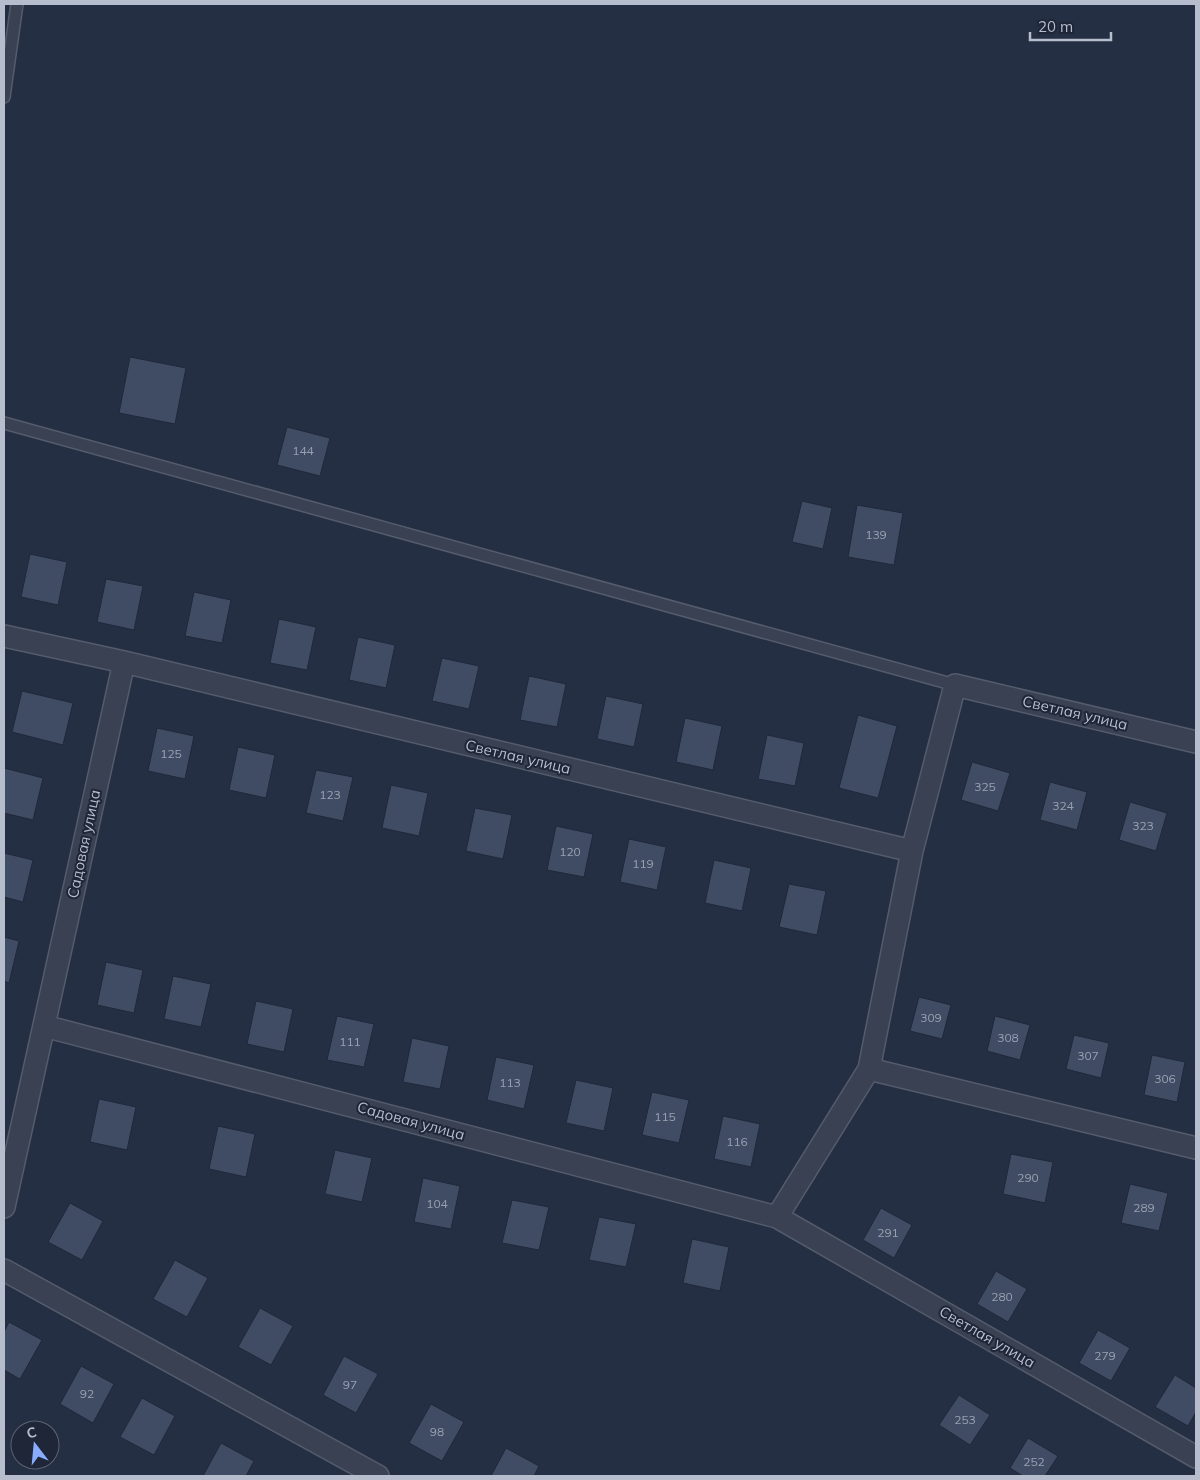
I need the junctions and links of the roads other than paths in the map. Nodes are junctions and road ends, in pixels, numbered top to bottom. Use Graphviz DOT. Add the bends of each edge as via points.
graph roads {
  1 [pos="17,4"];
  2 [pos="4,97"];
  3 [pos="4,423"];
  4 [pos="4,636"];
  5 [pos="124,662"];
  6 [pos="954,685"];
  7 [pos="1196,742"];
  8 [pos="912,851"];
  9 [pos="44,1026"];
  10 [pos="869,1069"];
  11 [pos="1196,1148"];
  12 [pos="4,1207"];
  13 [pos="777,1216"];
  14 [pos="4,1270"];
  15 [pos="1196,1458"];
  16 [pos="378,1476"];
  1 -- 2 [label="lane"];
  3 -- 6 [label="lane"];
  4 -- 5 [label="street, Светлая улица"];
  5 -- 8 [label="street, Светлая улица"];
  5 -- 9 [label="street, Садовая улица"];
  6 -- 7 [label="street, Светлая улица"];
  6 -- 8 [label="street"];
  8 -- 10 [label="street"];
  9 -- 12 [label="street, Садовая улица"];
  9 -- 13 [label="street, Садовая улица"];
  10 -- 11 [label="street"];
  10 -- 13 [label="street"];
  13 -- 15 [label="street, Светлая улица"];
  14 -- 16 [label="street"];
}
